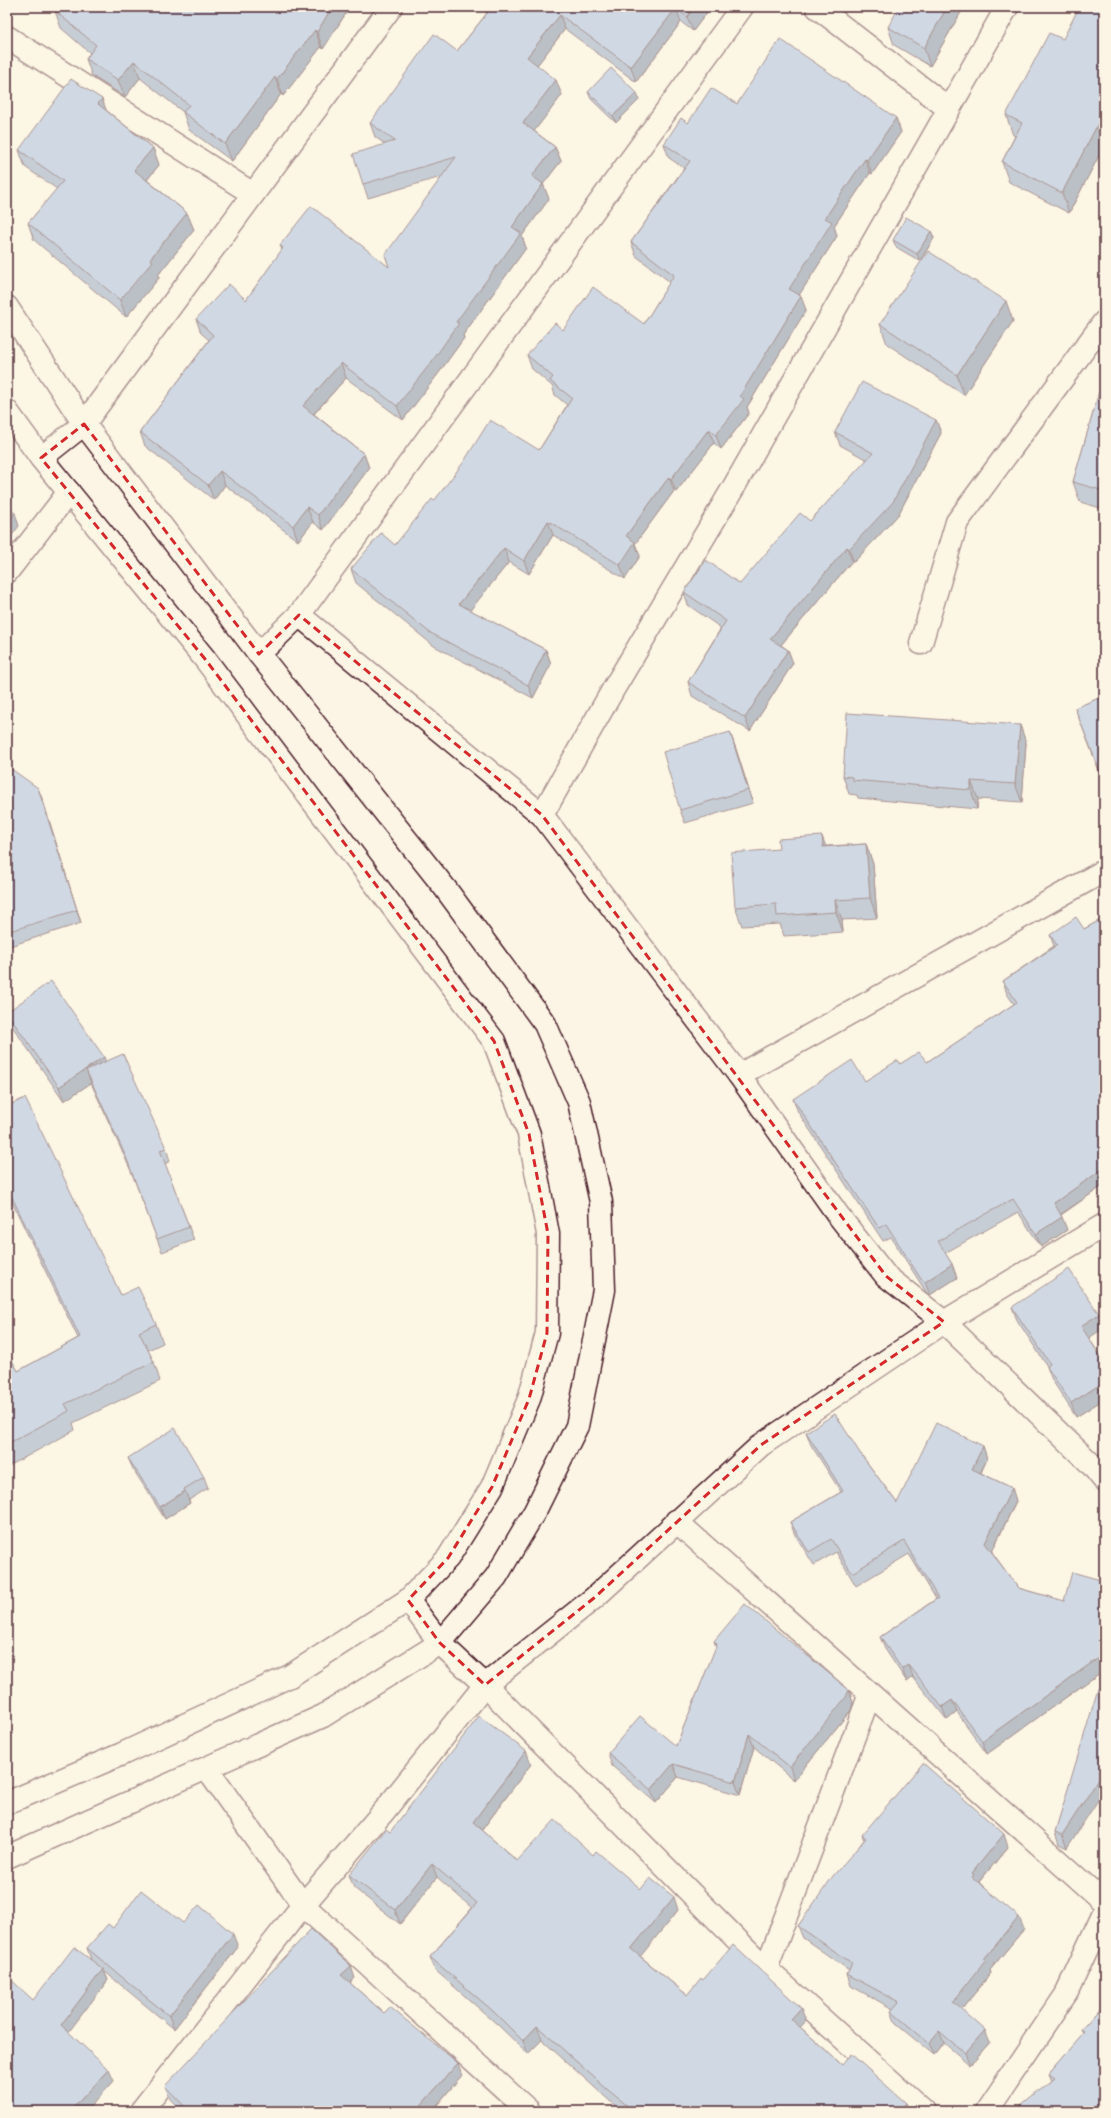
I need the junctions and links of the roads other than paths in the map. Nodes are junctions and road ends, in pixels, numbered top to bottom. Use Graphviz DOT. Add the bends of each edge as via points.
graph roads {
  1 [pos="391,7"];
  2 [pos="742,7"];
  3 [pos="817,7"];
  4 [pos="1007,7"];
  5 [pos="7,38"];
  6 [pos="949,109"];
  7 [pos="253,194"];
  8 [pos="7,306"];
  9 [pos="1104,322"];
  10 [pos="7,411"];
  11 [pos="84,424"];
  12 [pos="42,458"];
  13 [pos="69,492"];
  14 [pos="7,572"];
  15 [pos="299,615"];
  16 [pos="921,643"];
  17 [pos="259,654"];
  18 [pos="542,815"];
  19 [pos="1104,871"];
  20 [pos="740,1075"];
  21 [pos="1104,1225"];
  22 [pos="944,1322"];
  23 [pos="1100,1467"];
  24 [pos="676,1522"];
  25 [pos="408,1600"];
  26 [pos="440,1643"];
  27 [pos="485,1685"];
  28 [pos="870,1694"];
  29 [pos="207,1769"];
  30 [pos="7,1803"];
  31 [pos="7,1857"];
  32 [pos="1104,1902"];
  33 [pos="303,1905"];
  34 [pos="1104,1912"];
  35 [pos="766,1969"];
  36 [pos="141,2111"];
  37 [pos="529,2111"];
  38 [pos="924,2111"];
  39 [pos="987,2111"];
  1 -- 7 [label="main road"];
  2 -- 15 [label="main road"];
  3 -- 6 [label="main road"];
  4 -- 6 [label="main road"];
  5 -- 7 [label="main road"];
  6 -- 18 [label="main road" via="732,490"];
  7 -- 11 [label="main road"];
  8 -- 11 [label="main road"];
  9 -- 16 [label="main road" via="957,522"];
  10 -- 12 [label="main road"];
  11 -- 12 [label="main road"];
  11 -- 17 [label="main road"];
  12 -- 13 [label="main road"];
  13 -- 14 [label="main road"];
  13 -- 25 [label="main road" via="210,666 494,1041 529,1134 548,1234 547,1333 529,1399 492,1487 448,1558"];
  15 -- 17 [label="main road"];
  15 -- 18 [label="main road"];
  17 -- 26 [label="main road" via="445,888 544,1024 578,1102 601,1202 604,1290 576,1426 535,1511 496,1577"];
  18 -- 20 [label="main road"];
  19 -- 20 [label="main road"];
  20 -- 22 [label="main road" via="838,1215 886,1276"];
  21 -- 22 [label="main road"];
  22 -- 23 [label="main road"];
  22 -- 24 [label="main road" via="761,1445"];
  24 -- 27 [label="main road" via="594,1598"];
  24 -- 28 [label="main road"];
  25 -- 26 [label="main road"];
  25 -- 30 [label="main road" via="290,1676 122,1754"];
  26 -- 27 [label="main road"];
  26 -- 29 [label="main road" via="323,1716"];
  27 -- 33 [label="main road" via="385,1810"];
  27 -- 35 [label="main road"];
  28 -- 32 [label="main road"];
  28 -- 35 [label="main road"];
  29 -- 31 [label="main road"];
  29 -- 33 [label="main road"];
  33 -- 36 [label="main road"];
  33 -- 37 [label="main road"];
  34 -- 39 [label="main road" via="1067,1992"];
  35 -- 38 [label="main road"];
}
